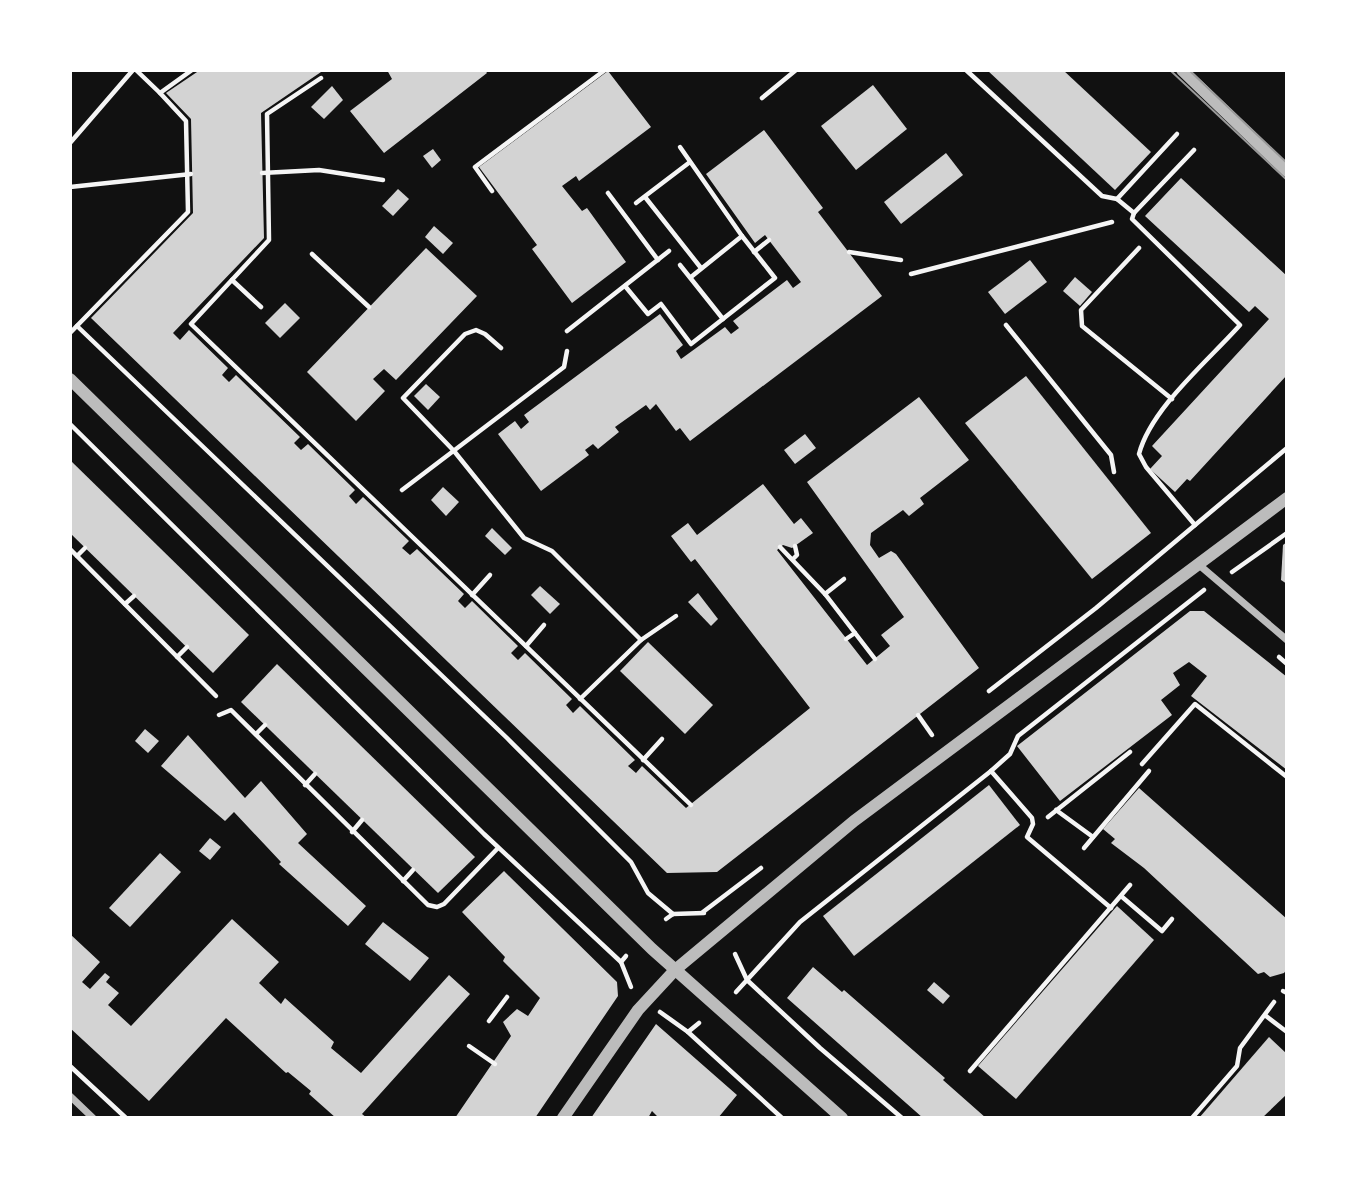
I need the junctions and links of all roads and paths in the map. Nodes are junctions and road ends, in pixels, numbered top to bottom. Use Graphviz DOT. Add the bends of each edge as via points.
graph roads {
  1 [pos="135,70"];
  2 [pos="192,70"];
  3 [pos="605,70"];
  4 [pos="796,70"];
  5 [pos="966,70"];
  6 [pos="1182,70"];
  7 [pos="321,78"];
  8 [pos="160,93"];
  9 [pos="762,98"];
  10 [pos="1177,134"];
  11 [pos="70,143"];
  12 [pos="680,148"];
  13 [pos="1194,150"];
  14 [pos="690,162"];
  15 [pos="1287,171"];
  16 [pos="265,173"];
  17 [pos="189,174"];
  18 [pos="383,180"];
  19 [pos="70,187"];
  20 [pos="492,191"];
  21 [pos="608,193"];
  22 [pos="645,197"];
  23 [pos="1117,199"];
  24 [pos="636,203"];
  25 [pos="1134,213"];
  26 [pos="1112,222"];
  27 [pos="742,236"];
  28 [pos="769,240"];
  29 [pos="1139,248"];
  30 [pos="669,251"];
  31 [pos="754,252"];
  32 [pos="849,253"];
  33 [pos="312,254"];
  34 [pos="659,260"];
  35 [pos="901,260"];
  36 [pos="680,265"];
  37 [pos="701,268"];
  38 [pos="911,274"];
  39 [pos="691,277"];
  40 [pos="232,280"];
  41 [pos="625,286"];
  42 [pos="261,307"];
  43 [pos="369,307"];
  44 [pos="723,319"];
  45 [pos="1006,325"];
  46 [pos="77,326"];
  47 [pos="567,331"];
  48 [pos="70,333"];
  49 [pos="501,348"];
  50 [pos="567,351"];
  51 [pos="70,379"];
  52 [pos="1172,399"];
  53 [pos="70,424"];
  54 [pos="1287,447"];
  55 [pos="454,451"];
  56 [pos="1114,472"];
  57 [pos="402,490"];
  58 [pos="1287,498"];
  59 [pos="1195,525"];
  60 [pos="1287,533"];
  61 [pos="795,546"];
  62 [pos="780,547"];
  63 [pos="85,548"];
  64 [pos="70,549"];
  65 [pos="77,556"];
  66 [pos="794,558"];
  67 [pos="1197,563"];
  68 [pos="490,575"];
  69 [pos="844,579"];
  70 [pos="1216,581"];
  71 [pos="825,594"];
  72 [pos="472,595"];
  73 [pos="1198,595"];
  74 [pos="134,596"];
  75 [pos="125,604"];
  76 [pos="676,616"];
  77 [pos="544,625"];
  78 [pos="855,633"];
  79 [pos="846,639"];
  80 [pos="641,640"];
  81 [pos="1287,640"];
  82 [pos="526,646"];
  83 [pos="187,647"];
  84 [pos="177,657"];
  85 [pos="875,659"];
  86 [pos="986,693"];
  87 [pos="216,695"];
  88 [pos="580,699"];
  89 [pos="219,715"];
  90 [pos="918,715"];
  91 [pos="265,725"];
  92 [pos="943,726"];
  93 [pos="256,734"];
  94 [pos="662,738"];
  95 [pos="1130,752"];
  96 [pos="643,760"];
  97 [pos="1142,764"];
  98 [pos="991,771"];
  99 [pos="1149,771"];
  100 [pos="315,774"];
  101 [pos="1287,777"];
  102 [pos="306,785"];
  103 [pos="691,805"];
  104 [pos="1056,810"];
  105 [pos="1048,817"];
  106 [pos="362,820"];
  107 [pos="352,832"];
  108 [pos="1093,837"];
  109 [pos="498,848"];
  110 [pos="1084,848"];
  111 [pos="413,870"];
  112 [pos="403,881"];
  113 [pos="1130,885"];
  114 [pos="1121,896"];
  115 [pos="1111,908"];
  116 [pos="673,914"];
  117 [pos="708,917"];
  118 [pos="666,919"];
  119 [pos="1172,919"];
  120 [pos="735,954"];
  121 [pos="626,956"];
  122 [pos="621,962"];
  123 [pos="675,970"];
  124 [pos="747,980"];
  125 [pos="736,992"];
  126 [pos="636,993"];
  127 [pos="507,997"];
  128 [pos="1274,1002"];
  129 [pos="658,1011"];
  130 [pos="1266,1016"];
  131 [pos="489,1021"];
  132 [pos="699,1023"];
  133 [pos="688,1032"];
  134 [pos="1287,1032"];
  135 [pos="469,1046"];
  136 [pos="495,1064"];
  137 [pos="70,1066"];
  138 [pos="970,1071"];
  139 [pos="70,1096"];
  140 [pos="93,1118"];
  141 [pos="126,1118"];
  142 [pos="563,1118"];
  143 [pos="782,1118"];
  144 [pos="842,1118"];
  145 [pos="902,1118"];
  146 [pos="1192,1118"];
  1 -- 8 [label="path"];
  1 -- 11 [label="path"];
  2 -- 8 [label="path"];
  3 -- 20 [label="path" via="475,167"];
  4 -- 9 [label="path"];
  5 -- 23 [label="path" via="1102,196"];
  6 -- 15 [label="street"];
  7 -- 16 [label="path" via="267,114"];
  8 -- 17 [label="path" via="186,121"];
  10 -- 23 [label="path"];
  12 -- 14 [label="path"];
  13 -- 25 [label="path"];
  14 -- 22 [label="path"];
  14 -- 27 [label="path"];
  16 -- 18 [label="path" via="319,170"];
  16 -- 40 [label="path" via="269,240"];
  17 -- 19 [label="path"];
  17 -- 46 [label="path" via="188,212"];
  21 -- 34 [label="path"];
  22 -- 24 [label="path"];
  22 -- 37 [label="path"];
  23 -- 25 [label="path"];
  25 -- 52 [label="path" via="1135,226 1240,325"];
  26 -- 38 [label="path"];
  27 -- 31 [label="path"];
  27 -- 37 [label="path"];
  28 -- 31 [label="path"];
  29 -- 52 [label="path" via="1081,310 1082,326"];
  30 -- 34 [label="path"];
  31 -- 44 [label="path" via="775,278"];
  32 -- 35 [label="path"];
  33 -- 43 [label="path"];
  34 -- 41 [label="path"];
  36 -- 39 [label="path"];
  37 -- 39 [label="path"];
  39 -- 44 [label="path"];
  40 -- 42 [label="path"];
  40 -- 72 [label="path" via="191,324"];
  41 -- 44 [label="path" via="648,314 662,304 691,344"];
  41 -- 47 [label="path"];
  45 -- 56 [label="path" via="1111,455"];
  46 -- 48 [label="path"];
  46 -- 116 [label="path" via="498,729 631,862 648,893"];
  49 -- 55 [label="path" via="476,330 465,334 403,398"];
  50 -- 55 [label="path" via="564,367"];
  51 -- 123 [label="street"];
  52 -- 59 [label="path" via="1149,429 1139,454"];
  53 -- 109 [label="path"];
  54 -- 59 [label="path"];
  55 -- 57 [label="path"];
  55 -- 80 [label="path" via="524,538 551,551"];
  58 -- 67 [label="street"];
  59 -- 86 [label="path"];
  60 -- 70 [label="path"];
  61 -- 66 [label="path"];
  62 -- 66 [label="path"];
  63 -- 65 [label="path"];
  64 -- 65 [label="path"];
  65 -- 75 [label="path"];
  66 -- 71 [label="path"];
  67 -- 70 [label="street"];
  67 -- 123 [label="street" via="854,821"];
  68 -- 72 [label="path"];
  69 -- 71 [label="path"];
  70 -- 81 [label="street"];
  71 -- 78 [label="path"];
  72 -- 82 [label="path"];
  73 -- 98 [label="path" via="1018,736 1010,754"];
  74 -- 75 [label="path"];
  75 -- 84 [label="path"];
  76 -- 80 [label="path"];
  77 -- 82 [label="path"];
  78 -- 79 [label="path"];
  78 -- 85 [label="path"];
  80 -- 88 [label="path"];
  82 -- 88 [label="path"];
  83 -- 84 [label="path"];
  84 -- 87 [label="path"];
  88 -- 96 [label="path"];
  89 -- 93 [label="path" via="231,710"];
  90 -- 92 [label="path" via="932,735"];
  91 -- 93 [label="path"];
  93 -- 102 [label="path"];
  94 -- 96 [label="path"];
  95 -- 104 [label="path"];
  96 -- 103 [label="path"];
  97 -- 101 [label="path" via="1195,704"];
  98 -- 115 [label="path" via="1032,818 1027,837"];
  98 -- 124 [label="path" via="800,922"];
  99 -- 108 [label="path"];
  100 -- 102 [label="path"];
  102 -- 107 [label="path"];
  104 -- 105 [label="path"];
  104 -- 108 [label="path"];
  106 -- 107 [label="path"];
  107 -- 112 [label="path"];
  108 -- 110 [label="path"];
  109 -- 112 [label="path" via="437,907 428,905"];
  109 -- 122 [label="path"];
  111 -- 112 [label="path"];
  113 -- 114 [label="path"];
  114 -- 115 [label="path"];
  114 -- 119 [label="path" via="1162,931"];
  115 -- 138 [label="path"];
  116 -- 117 [label="path" via="703,912"];
  116 -- 118 [label="path"];
  120 -- 124 [label="path"];
  121 -- 122 [label="path"];
  122 -- 126 [label="path"];
  123 -- 142 [label="street" via="638,1010"];
  123 -- 144 [label="street"];
  124 -- 125 [label="path"];
  124 -- 145 [label="path"];
  127 -- 131 [label="path"];
  128 -- 130 [label="path"];
  129 -- 133 [label="path"];
  130 -- 134 [label="path"];
  130 -- 146 [label="path" via="1240,1048 1237,1066"];
  132 -- 133 [label="path"];
  133 -- 143 [label="path"];
  135 -- 136 [label="path"];
  137 -- 141 [label="path"];
  139 -- 140 [label="street"];
}
